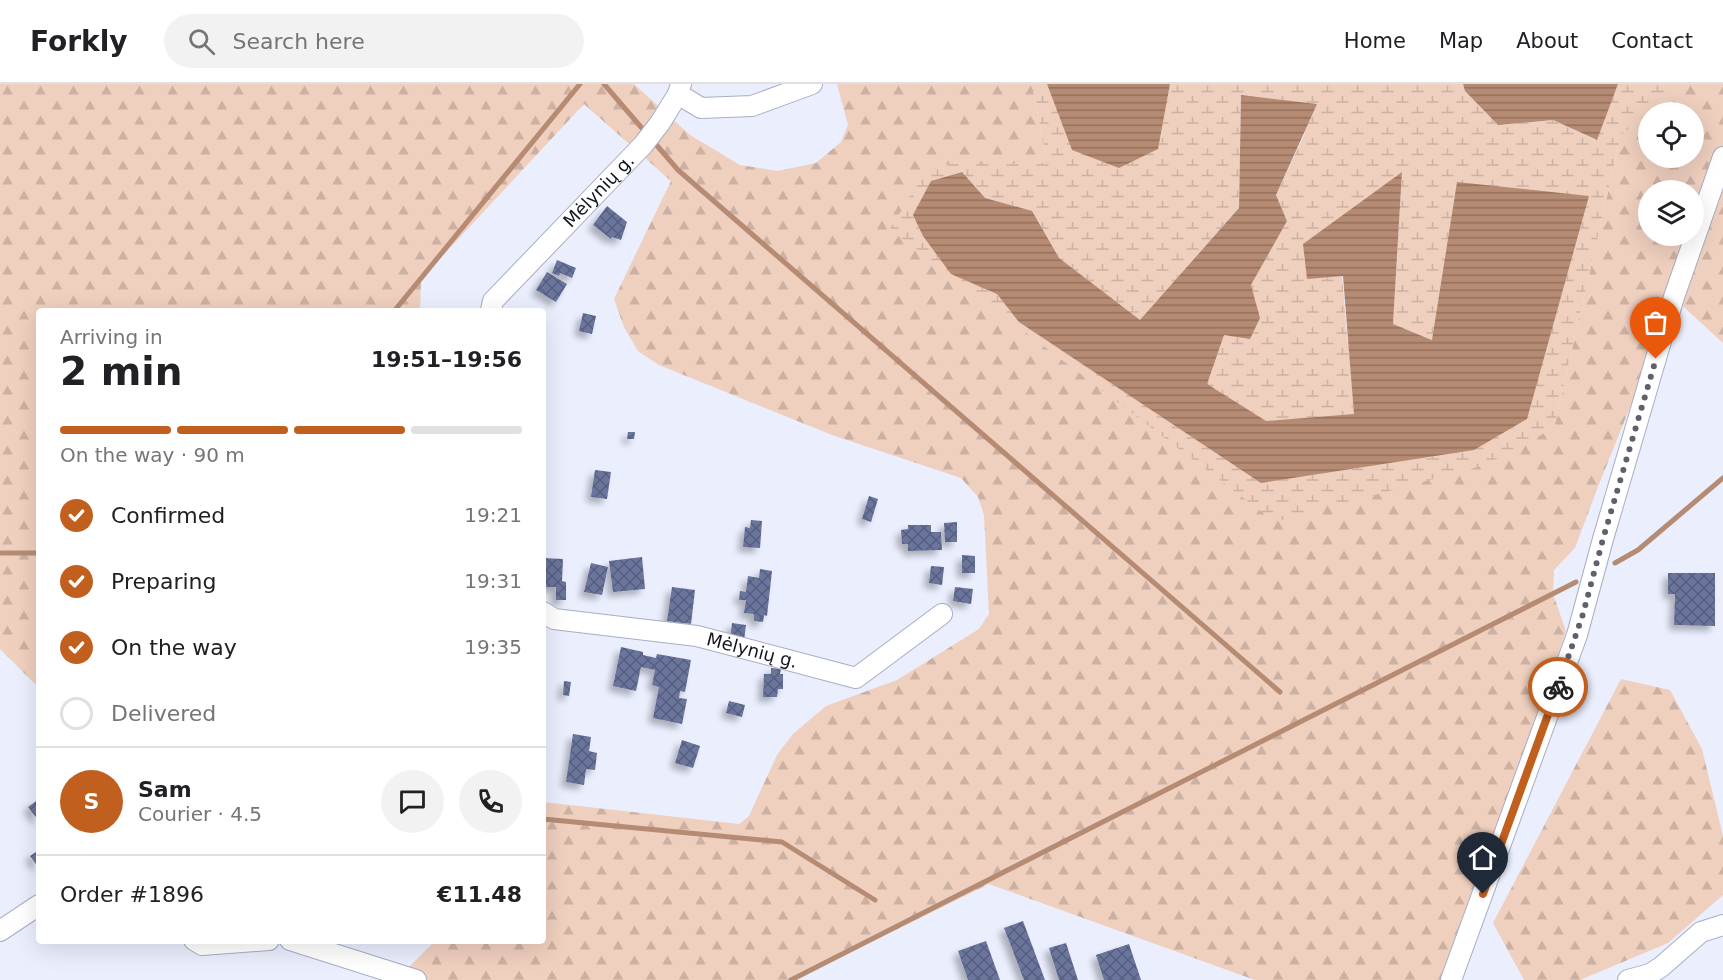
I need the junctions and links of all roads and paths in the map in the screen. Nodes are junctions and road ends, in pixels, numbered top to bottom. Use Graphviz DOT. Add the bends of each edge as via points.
graph roads {
  1 [pos="812,84"];
  2 [pos="679,89"];
  3 [pos="1723,157"];
  4 [pos="491,308"];
  5 [pos="546,614"];
  6 [pos="942,614"];
  7 [pos="36,907"];
  8 [pos="1723,925"];
  9 [pos="0,931"];
  10 [pos="200,944"];
  11 [pos="215,944"];
  12 [pos="303,944"];
  13 [pos="416,980"];
  14 [pos="1451,980"];
  15 [pos="1628,980"];
  1 -- 2 [label="street" via="752,106 701,108"];
  2 -- 4 [label="street, Mėlynių g." via="643,145 493,301"];
  3 -- 14 [label="street" via="1674,297 1577,635"];
  5 -- 6 [label="street, Mėlynių g." via="554,619 697,636 856,678"];
  7 -- 9 [label="street"];
  8 -- 15 [label="street" via="1701,932 1650,974"];
  10 -- 11 [label="street"];
  12 -- 13 [label="street"];
}
